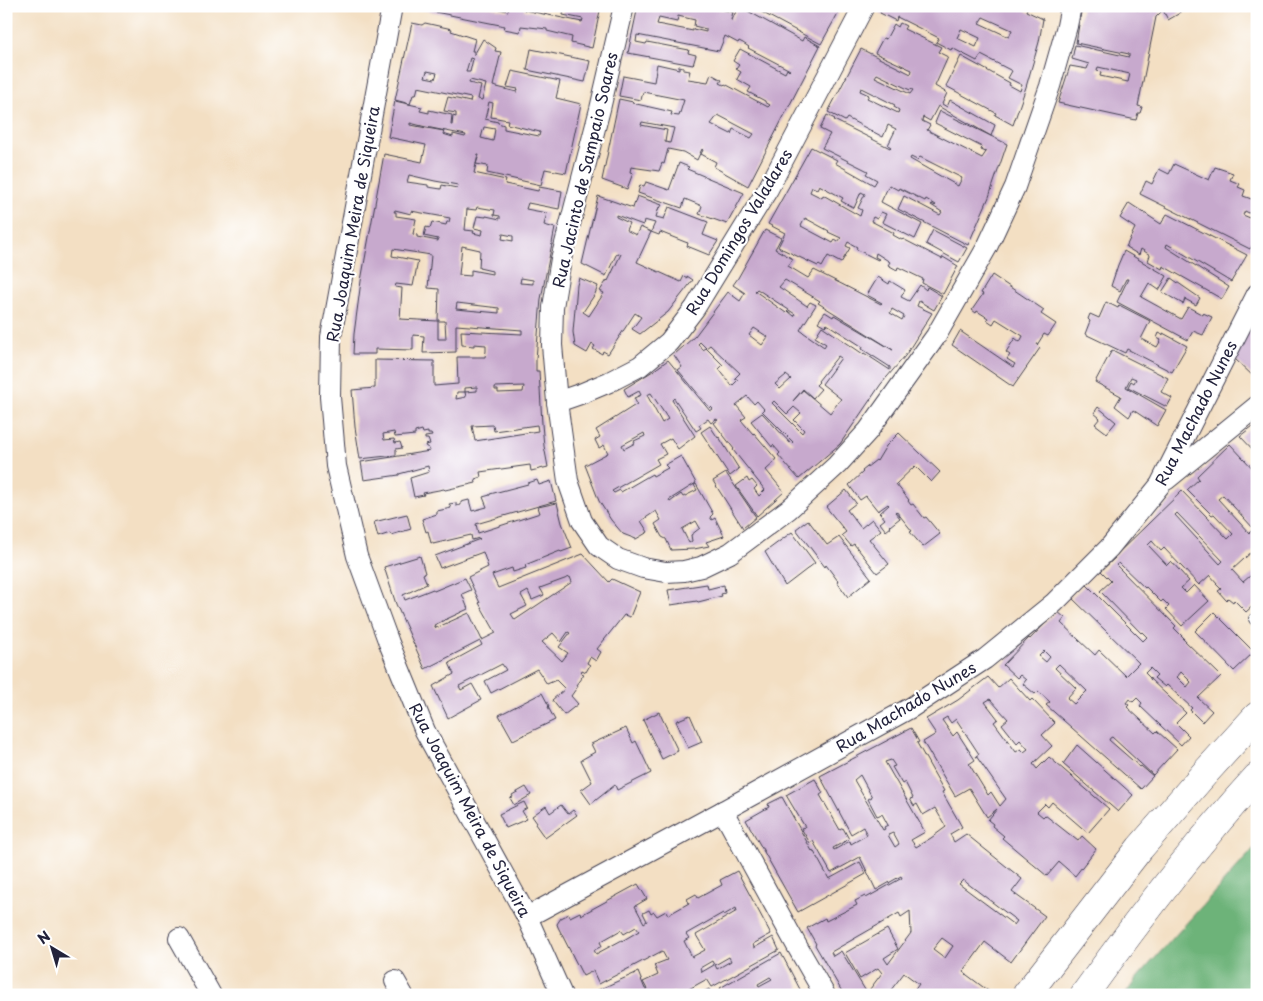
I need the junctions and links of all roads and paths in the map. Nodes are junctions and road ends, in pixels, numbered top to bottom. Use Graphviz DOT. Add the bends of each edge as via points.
graph roads {
  1 [pos="392,6"];
  2 [pos="624,6"];
  3 [pos="864,6"];
  4 [pos="1071,6"];
  5 [pos="1257,294"];
  6 [pos="557,402"];
  7 [pos="1257,406"];
  8 [pos="1160,485"];
  9 [pos="1257,716"];
  10 [pos="1257,777"];
  11 [pos="723,811"];
  12 [pos="527,917"];
  13 [pos="179,938"];
  14 [pos="211,995"];
  15 [pos="562,995"];
  16 [pos="825,995"];
  17 [pos="1026,995"];
  18 [pos="1084,995"];
  1 -- 12 [label="street, Rua Joaquim Meira de Siqueira" via="332,337 330,397 336,466 357,556 426,731"];
  2 -- 6 [label="street, Rua Jacinto de Sampaio Soares" via="561,259 553,307 552,345"];
  3 -- 6 [label="street, Rua Domingos Valadares" via="768,189 695,308 670,342 640,366 582,394"];
  4 -- 6 [label="street, Rua Jacinto de Sampaio Soares" via="1050,86 1015,187 987,247 936,336 868,431 789,509 730,553 701,567 666,572 618,559 599,546 582,521 568,481"];
  5 -- 8 [label="street, Rua Machado Nunes"];
  7 -- 8 [label="street"];
  8 -- 11 [label="street, Rua Machado Nunes" via="1109,548 1054,602 985,659 912,707"];
  9 -- 17 [label="main road" via="1140,848"];
  10 -- 18 [label="main road" via="1138,920"];
  11 -- 12 [label="street, Rua Machado Nunes"];
  11 -- 16 [label="street"];
  12 -- 15 [label="street, Rua Joaquim Meira de Siqueira"];
  13 -- 14 [label="street"];
}
